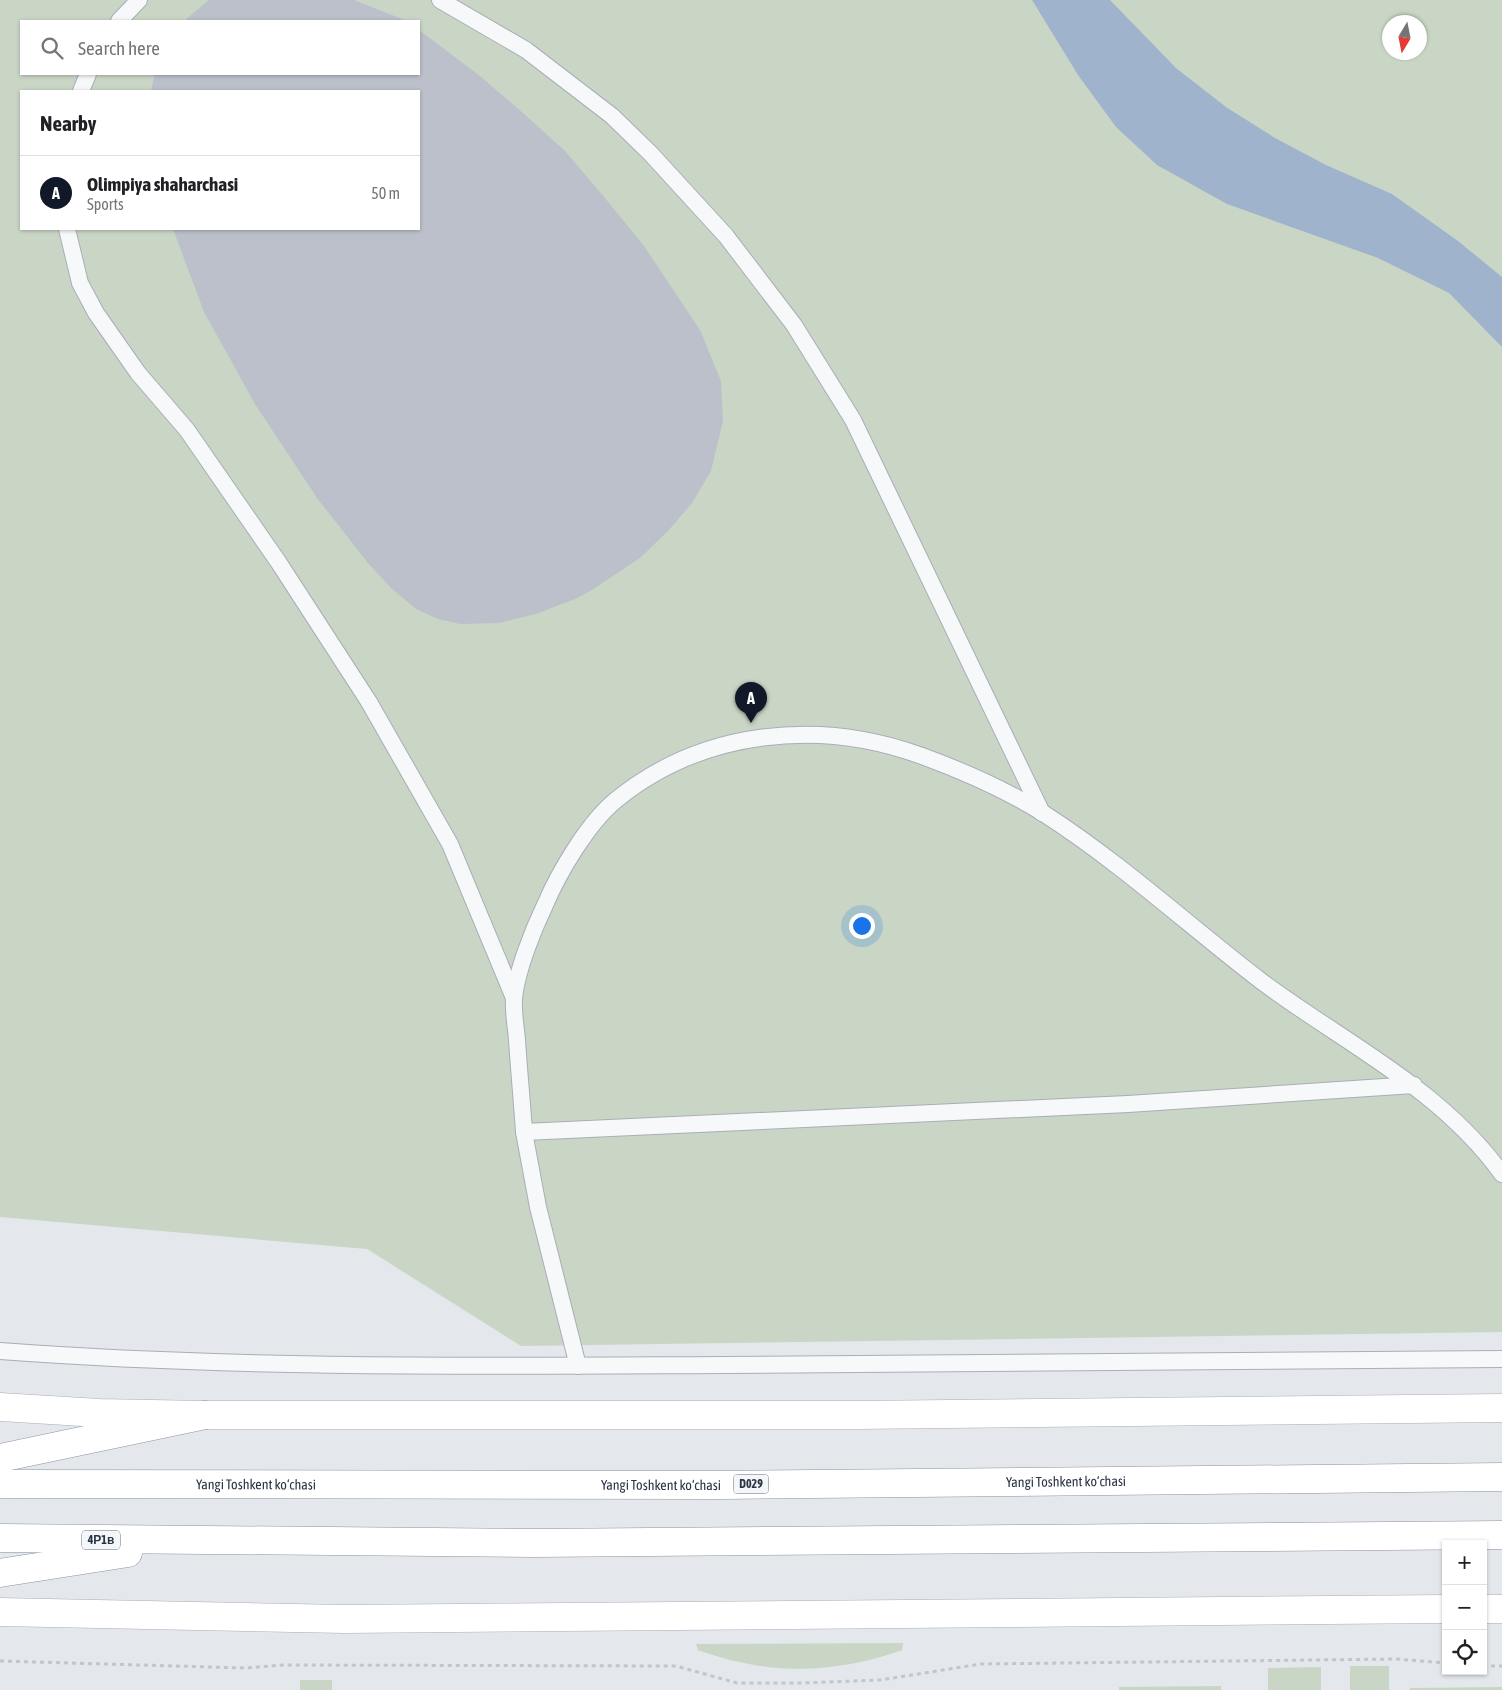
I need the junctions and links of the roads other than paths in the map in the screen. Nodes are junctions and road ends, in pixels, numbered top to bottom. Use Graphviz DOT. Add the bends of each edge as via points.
graph roads {
  1 [pos="139,0"];
  2 [pos="440,0"];
  3 [pos="120,20"];
  4 [pos="88,75"];
  5 [pos="80,90"];
  6 [pos="67,230"];
  7 [pos="1042,813"];
  8 [pos="514,998"];
  9 [pos="1414,1085"];
  10 [pos="524,1132"];
  11 [pos="1502,1174"];
  12 [pos="0,1351"];
  13 [pos="1502,1359"];
  14 [pos="578,1366"];
  15 [pos="0,1407"];
  16 [pos="1502,1408"];
  17 [pos="205,1416"];
  18 [pos="0,1458"];
  19 [pos="1502,1478"];
  20 [pos="0,1484"];
  21 [pos="1502,1535"];
  22 [pos="0,1538"];
  23 [pos="201,1541"];
  24 [pos="0,1573"];
  25 [pos="1442,1609"];
  26 [pos="1487,1609"];
  27 [pos="1502,1609"];
  28 [pos="0,1612"];
  1 -- 3 [label="lane"];
  2 -- 7 [label="lane" via="526,50 612,116 726,236 794,325 853,420"];
  4 -- 5 [label="lane"];
  6 -- 8 [label="lane" via="80,283 96,313 138,373 187,430 370,702 450,844"];
  7 -- 8 [label="lane" via="963,773 881,743 794,733 745,740 698,752 653,774 613,802 583,839 557,877 530,937"];
  7 -- 9 [label="lane" via="1114,863 1263,982"];
  8 -- 10 [label="lane"];
  9 -- 10 [label="lane" via="1128,1104"];
  9 -- 11 [label="lane" via="1472,1137"];
  10 -- 14 [label="lane" via="538,1207"];
  12 -- 14 [label="lane" via="122,1360 252,1364"];
  13 -- 14 [label="lane"];
  15 -- 17 [label="main road"];
  16 -- 17 [label="main road" via="856,1415"];
  17 -- 18 [label="main road"];
  19 -- 20 [label="main road, Yangi Toshkent ko‘chasi / D029" via="724,1485"];
  21 -- 23 [label="main road" via="535,1543"];
  22 -- 23 [label="main road, 4Р1в"];
  23 -- 24 [label="main road"];
  25 -- 28 [label="main road" via="355,1618"];
  26 -- 27 [label="main road"];
}
